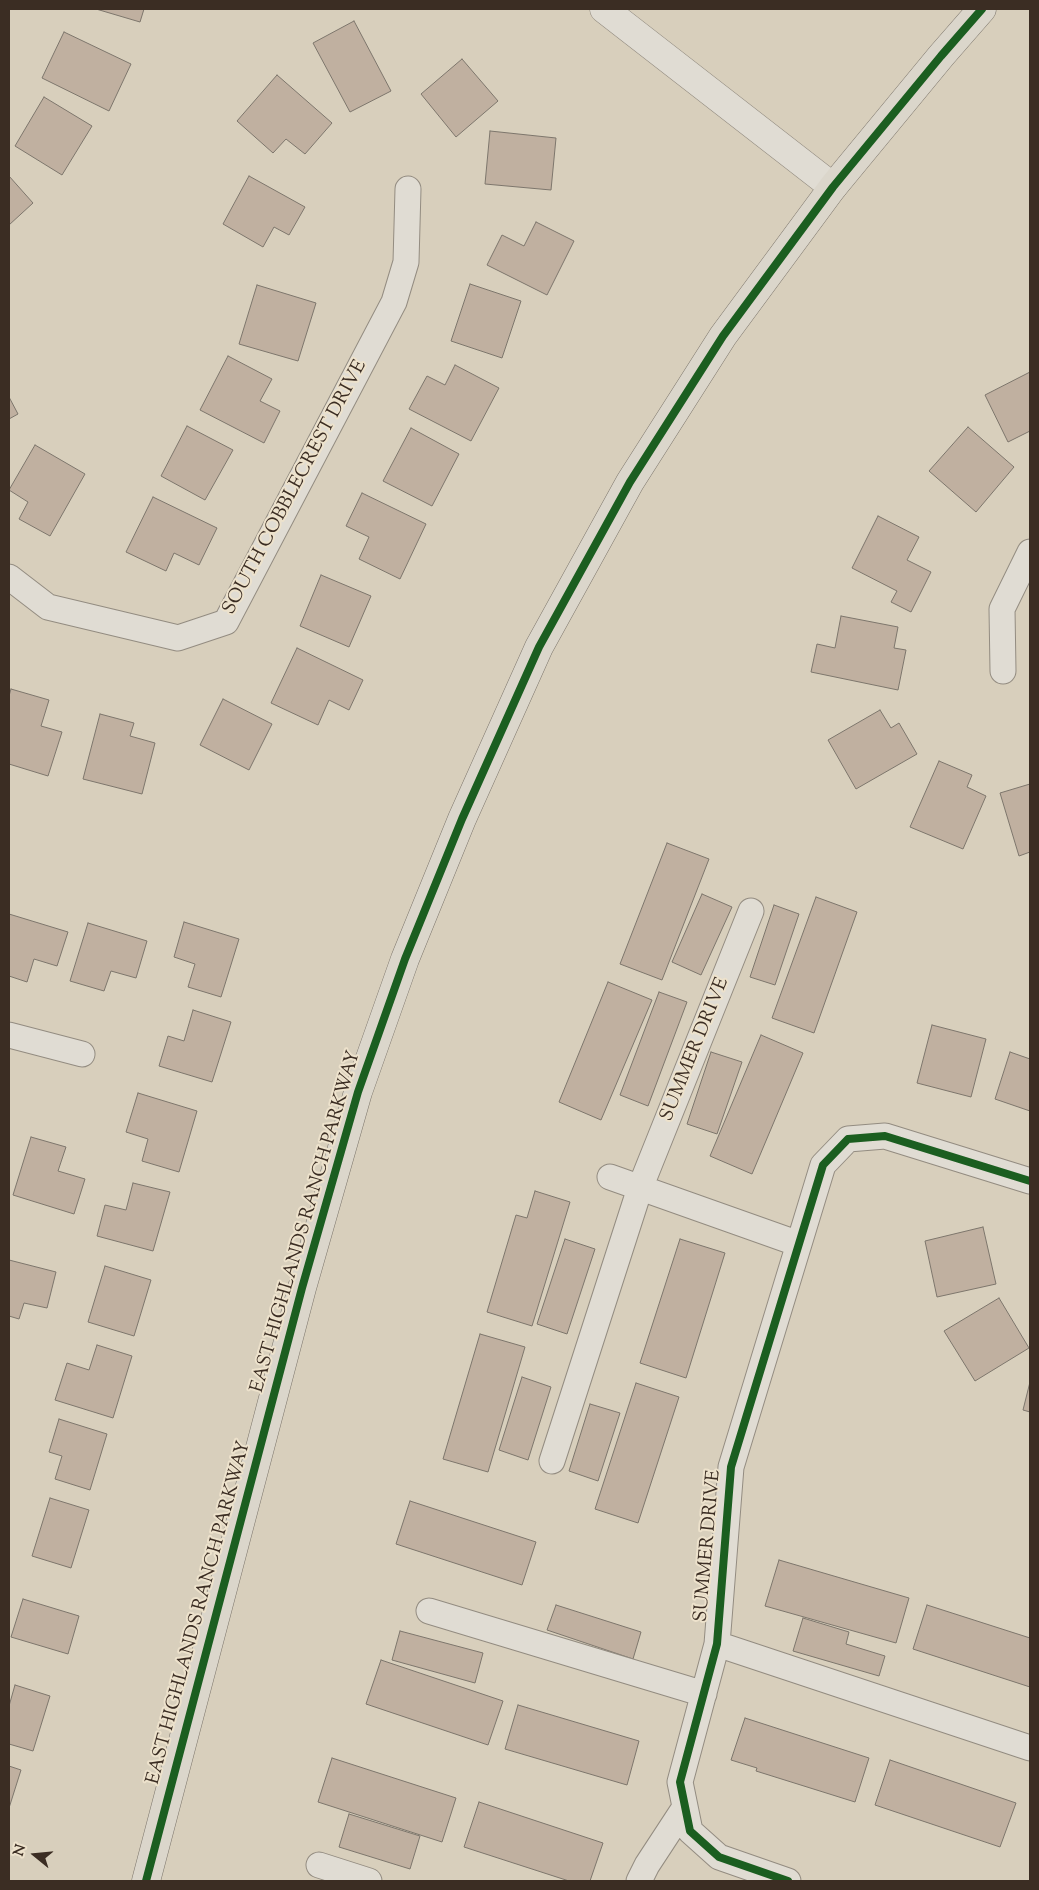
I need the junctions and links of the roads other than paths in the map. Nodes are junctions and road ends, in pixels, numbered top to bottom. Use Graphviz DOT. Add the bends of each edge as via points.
graph roads {
  1 [pos="604,9"];
  2 [pos="982,9"];
  3 [pos="833,187"];
  4 [pos="408,189"];
  5 [pos="1030,552"];
  6 [pos="9,577"];
  7 [pos="1003,672"];
  8 [pos="751,912"];
  9 [pos="9,1036"];
  10 [pos="82,1054"];
  11 [pos="610,1177"];
  12 [pos="1030,1181"];
  13 [pos="640,1188"];
  14 [pos="799,1244"];
  15 [pos="552,1461"];
  16 [pos="429,1611"];
  17 [pos="717,1644"];
  18 [pos="704,1694"];
  19 [pos="1030,1748"];
  20 [pos="685,1807"];
  21 [pos="319,1865"];
  22 [pos="146,1881"];
  23 [pos="369,1881"];
  24 [pos="639,1881"];
  25 [pos="788,1881"];
  1 -- 3 [label="street"];
  2 -- 3 [label="main road, EAST HIGHLANDS RANCH PARKWAY"];
  3 -- 22 [label="main road, EAST HIGHLANDS RANCH PARKWAY" via="723,336 630,482 539,647 462,819 405,959 358,1092 302,1288"];
  4 -- 6 [label="street, SOUTH COBBLECREST DRIVE" via="406,262 394,302 226,622 178,638 48,607"];
  5 -- 7 [label="street" via="1002,609"];
  8 -- 13 [label="street, SUMMER DRIVE"];
  9 -- 10 [label="street"];
  11 -- 13 [label="street"];
  12 -- 14 [label="street, SUMMER DRIVE" via="885,1136 848,1139 823,1165"];
  13 -- 14 [label="street"];
  13 -- 15 [label="street, SUMMER DRIVE"];
  14 -- 17 [label="street, SUMMER DRIVE" via="731,1467"];
  16 -- 18 [label="street"];
  17 -- 18 [label="street, SUMMER DRIVE"];
  17 -- 19 [label="street, SUMMER DRIVE"];
  18 -- 20 [label="street, SUMMER DRIVE" via="680,1782"];
  20 -- 24 [label="street"];
  20 -- 25 [label="street, SUMMER DRIVE" via="690,1831 719,1858"];
  21 -- 23 [label="street"];
}
